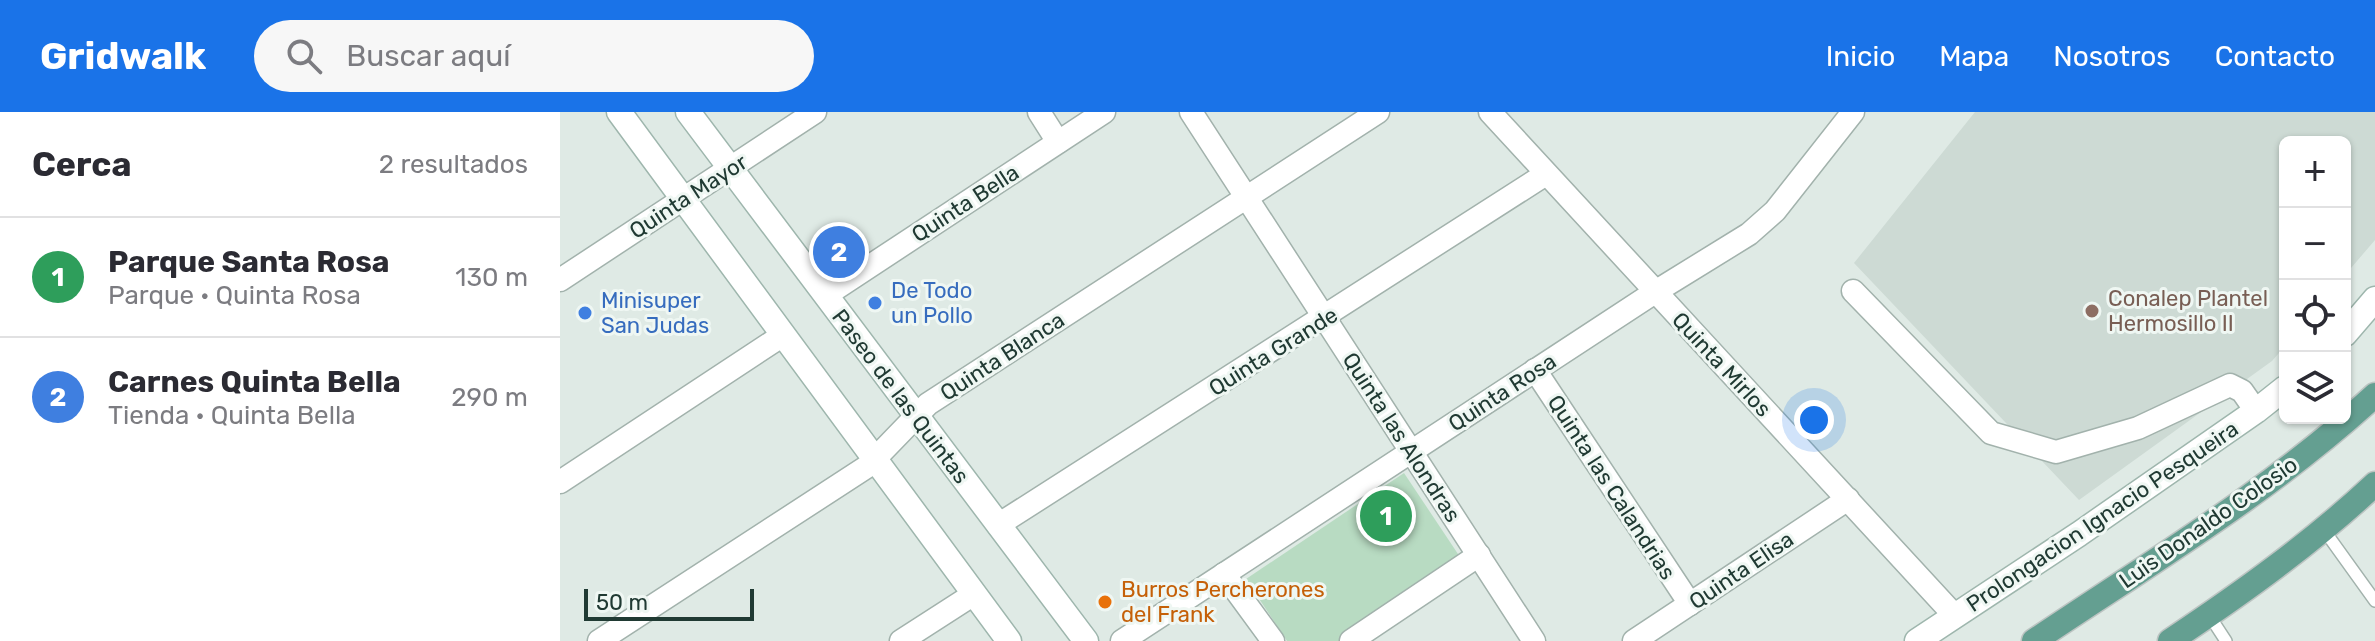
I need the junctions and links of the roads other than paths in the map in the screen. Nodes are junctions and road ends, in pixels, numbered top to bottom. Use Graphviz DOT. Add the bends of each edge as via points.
graph roads {
  1 [pos="619,112"];
  2 [pos="688,112"];
  3 [pos="815,112"];
  4 [pos="1039,112"];
  5 [pos="1104,112"];
  6 [pos="1191,112"];
  7 [pos="1378,112"];
  8 [pos="1490,112"];
  9 [pos="1853,112"];
  10 [pos="1058,142"];
  11 [pos="730,168"];
  12 [pos="1546,174"];
  13 [pos="1247,198"];
  14 [pos="683,199"];
  15 [pos="560,280"];
  16 [pos="1853,291"];
  17 [pos="1655,292"];
  18 [pos="826,295"];
  19 [pos="2375,299"];
  20 [pos="1325,318"];
  21 [pos="2351,327"];
  22 [pos="783,335"];
  23 [pos="1535,370"];
  24 [pos="2279,393"];
  25 [pos="2375,395"];
  26 [pos="2256,411"];
  27 [pos="916,415"];
  28 [pos="1411,451"];
  29 [pos="875,460"];
  30 [pos="560,482"];
  31 [pos="2375,484"];
  32 [pos="1848,499"];
  33 [pos="998,525"];
  34 [pos="2324,530"];
  35 [pos="1479,555"];
  36 [pos="1224,574"];
  37 [pos="974,594"];
  38 [pos="2375,601"];
  39 [pos="1690,604"];
  40 [pos="2209,615"];
  41 [pos="1955,616"];
  42 [pos="599,641"];
  43 [pos="901,641"];
  44 [pos="1009,641"];
  45 [pos="1086,641"];
  46 [pos="1122,641"];
  47 [pos="1273,641"];
  48 [pos="1351,641"];
  49 [pos="1534,641"];
  50 [pos="1634,641"];
  51 [pos="1917,641"];
  52 [pos="2034,641"];
  53 [pos="2170,641"];
  54 [pos="2226,641"];
  1 -- 14 [label="main road"];
  2 -- 11 [label="main road, Paseo de las Quintas"];
  3 -- 11 [label="street, Quinta Mayor"];
  4 -- 10 [label="street"];
  5 -- 10 [label="street, Quinta Bella"];
  6 -- 13 [label="street, Quinta las Alondras"];
  7 -- 13 [label="street, Quinta Blanca"];
  8 -- 12 [label="street, Quinta Mirlos"];
  9 -- 17 [label="street, Quinta Rosa" via="1762,223"];
  10 -- 18 [label="street, Quinta Bella"];
  11 -- 14 [label="street, Quinta Mayor"];
  11 -- 18 [label="main road, Paseo de las Quintas"];
  12 -- 17 [label="street, Quinta Mirlos"];
  12 -- 20 [label="street, Quinta Grande"];
  13 -- 20 [label="street, Quinta las Alondras"];
  13 -- 27 [label="street, Quinta Blanca"];
  14 -- 15 [label="street, Quinta Mayor"];
  14 -- 22 [label="main road"];
  16 -- 26 [label="street" via="1991,433 2056,452 2138,428 2230,385 2242,391"];
  17 -- 23 [label="street, Quinta Rosa"];
  17 -- 32 [label="street, Quinta Mirlos"];
  18 -- 27 [label="main road, Paseo de las Quintas"];
  19 -- 21 [label="main road"];
  20 -- 28 [label="street, Quinta las Alondras"];
  20 -- 33 [label="street, Quinta Grande"];
  22 -- 29 [label="main road"];
  22 -- 30 [label="street"];
  23 -- 28 [label="street, Quinta Rosa"];
  23 -- 39 [label="street, Quinta las Calandrias"];
  24 -- 26 [label="main road, Prolongacion Ignacio Pesqueira"];
  25 -- 52 [label="main road, Luis Donaldo Colosio" via="2266,485"];
  26 -- 41 [label="main road, Prolongacion Ignacio Pesqueira"];
  27 -- 29 [label="street, Quinta Blanca"];
  27 -- 33 [label="main road, Paseo de las Quintas"];
  28 -- 35 [label="street, Quinta las Alondras"];
  28 -- 36 [label="street, Quinta Rosa"];
  29 -- 37 [label="main road"];
  29 -- 42 [label="street, Quinta Blanca"];
  31 -- 34 [label="main road"];
  32 -- 39 [label="street, Quinta Elisa"];
  32 -- 41 [label="street, Quinta Mirlos"];
  33 -- 45 [label="main road, Paseo de las Quintas"];
  34 -- 38 [label="lane"];
  34 -- 40 [label="main road"];
  35 -- 48 [label="street"];
  35 -- 49 [label="street, Quinta las Alondras"];
  36 -- 46 [label="street, Quinta Rosa"];
  36 -- 47 [label="street"];
  37 -- 43 [label="street"];
  37 -- 44 [label="main road"];
  39 -- 50 [label="street, Quinta Elisa"];
  40 -- 53 [label="main road"];
  40 -- 54 [label="lane"];
  41 -- 51 [label="main road, Prolongacion Ignacio Pesqueira"];
}
